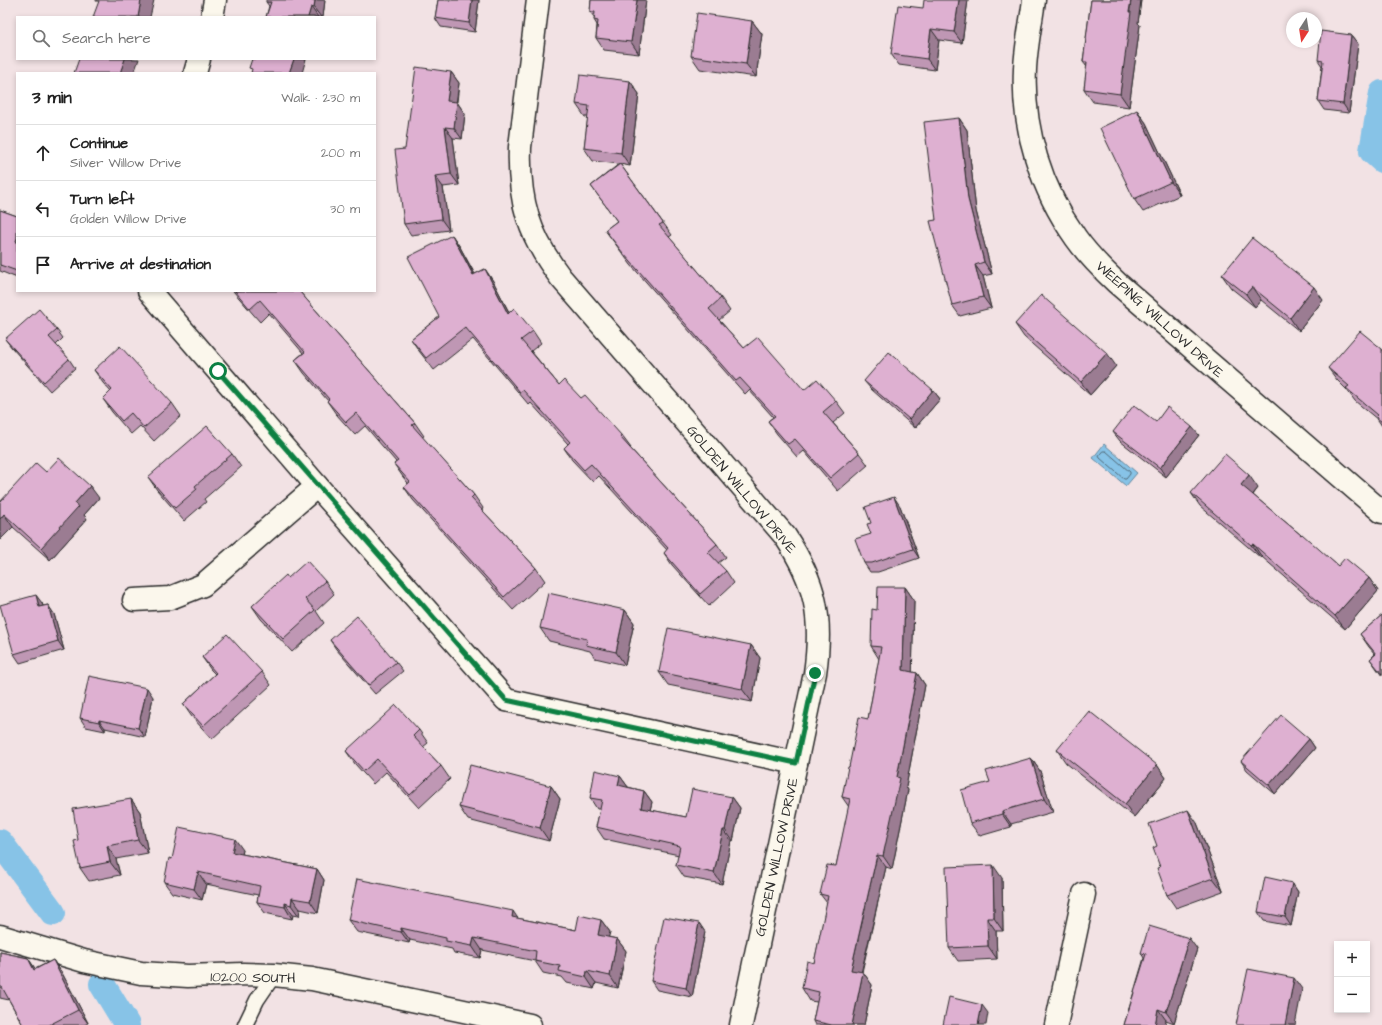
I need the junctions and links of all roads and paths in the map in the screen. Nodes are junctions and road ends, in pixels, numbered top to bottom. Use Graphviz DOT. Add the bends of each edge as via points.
graph roads {
  1 [pos="215,0"];
  2 [pos="538,0"];
  3 [pos="1034,0"];
  4 [pos="212,16"];
  5 [pos="199,60"];
  6 [pos="195,72"];
  7 [pos="150,292"];
  8 [pos="317,486"];
  9 [pos="1382,512"];
  10 [pos="134,600"];
  11 [pos="796,763"];
  12 [pos="1084,894"];
  13 [pos="0,936"];
  14 [pos="274,975"];
  15 [pos="245,1025"];
  16 [pos="530,1025"];
  17 [pos="741,1025"];
  18 [pos="1056,1025"];
  1 -- 4 [label="street"];
  2 -- 11 [label="street, GOLDEN WILLOW DRIVE" via="520,147 521,194 527,217 535,239 561,278 785,536 809,578 816,601 819,649"];
  3 -- 9 [label="street, WEEPING WILLOW DRIVE" via="1025,69 1029,129 1046,187 1076,238 1116,283"];
  5 -- 6 [label="street"];
  7 -- 8 [label="street"];
  8 -- 10 [label="street" via="203,585 170,598"];
  8 -- 11 [label="street" via="506,700"];
  11 -- 17 [label="street, GOLDEN WILLOW DRIVE"];
  12 -- 18 [label="street"];
  13 -- 14 [label="street, 10200 SOUTH" via="84,960 165,976"];
  14 -- 15 [label="lane" via="256,1000"];
  14 -- 16 [label="street, 10200 SOUTH" via="312,979"];
}
